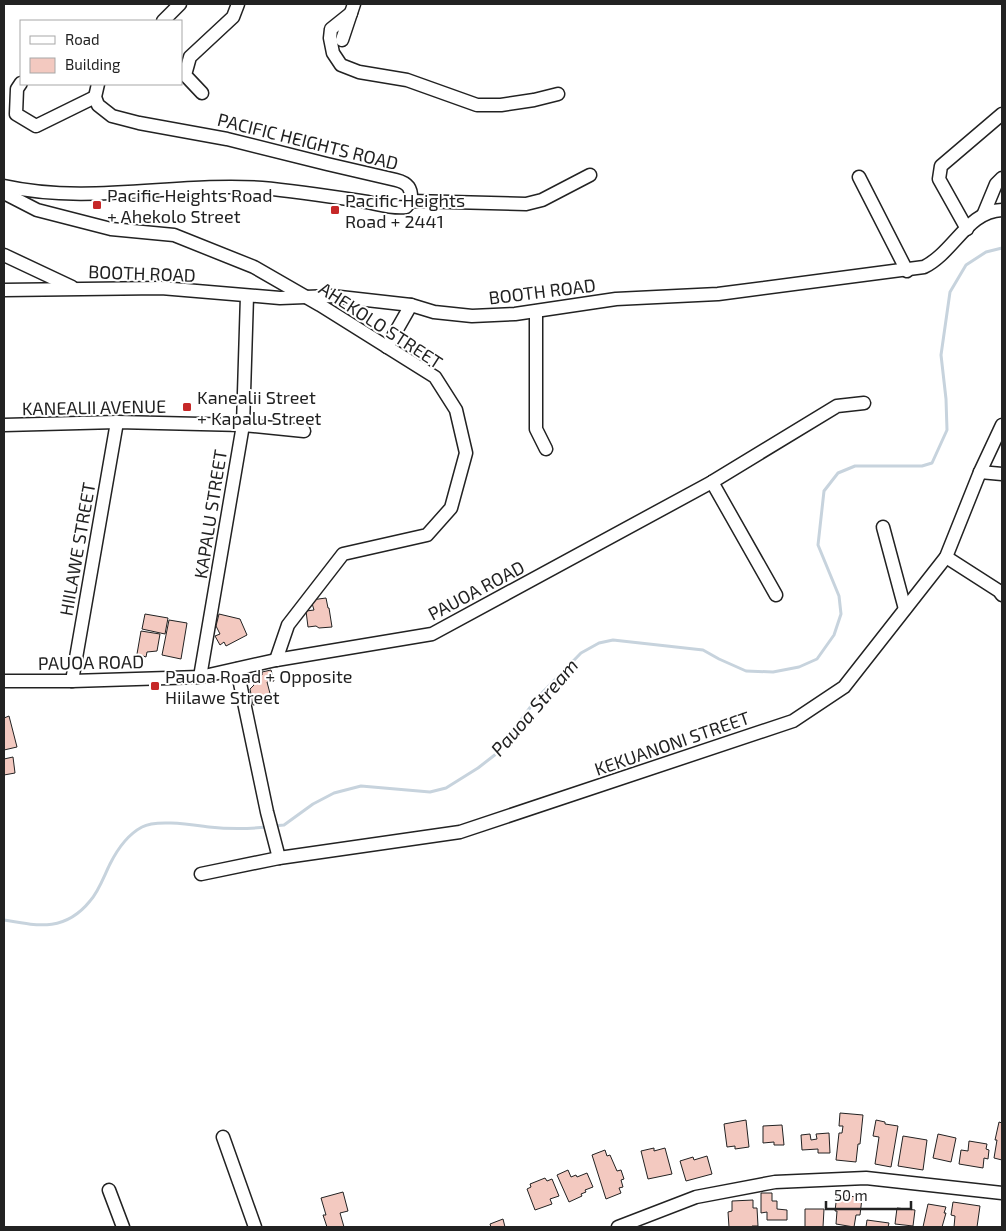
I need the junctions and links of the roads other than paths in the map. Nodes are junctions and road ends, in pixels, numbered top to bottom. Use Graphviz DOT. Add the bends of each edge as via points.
graph roads {
  1 [pos="180,4"];
  2 [pos="238,4"];
  3 [pos="352,8"];
  4 [pos="164,20"];
  5 [pos="342,40"];
  6 [pos="20,84"];
  7 [pos="98,85"];
  8 [pos="202,93"];
  9 [pos="558,94"];
  10 [pos="95,97"];
  11 [pos="1002,114"];
  12 [pos="590,174"];
  13 [pos="859,177"];
  14 [pos="1002,178"];
  15 [pos="4,186"];
  16 [pos="4,193"];
  17 [pos="411,201"];
  18 [pos="1002,210"];
  19 [pos="984,213"];
  20 [pos="967,228"];
  21 [pos="4,255"];
  22 [pos="907,271"];
  23 [pos="75,289"];
  24 [pos="4,290"];
  25 [pos="247,296"];
  26 [pos="307,297"];
  27 [pos="411,305"];
  28 [pos="536,312"];
  29 [pos="387,347"];
  30 [pos="864,402"];
  31 [pos="117,422"];
  32 [pos="4,425"];
  33 [pos="243,425"];
  34 [pos="1002,425"];
  35 [pos="304,431"];
  36 [pos="546,449"];
  37 [pos="980,472"];
  38 [pos="1002,474"];
  39 [pos="712,482"];
  40 [pos="883,527"];
  41 [pos="946,557"];
  42 [pos="776,595"];
  43 [pos="1002,595"];
  44 [pos="905,609"];
  45 [pos="276,660"];
  46 [pos="237,670"];
  47 [pos="200,677"];
  48 [pos="4,681"];
  49 [pos="72,681"];
  50 [pos="279,858"];
  51 [pos="201,874"];
  52 [pos="223,1137"];
  53 [pos="109,1190"];
  54 [pos="1002,1193"];
  55 [pos="122,1227"];
  56 [pos="255,1227"];
  57 [pos="618,1227"];
  1 -- 4 [label="street"];
  2 -- 8 [label="street" via="233,17 190,57 185,75"];
  3 -- 5 [label="street"];
  3 -- 9 [label="street" via="331,29 333,53 341,65 359,72 407,80 477,105 509,104"];
  6 -- 10 [label="street" via="16,114 36,126"];
  7 -- 10 [label="street"];
  10 -- 17 [label="street, PACIFIC HEIGHTS ROAD" via="104,111 121,118 227,139 401,181 412,191"];
  11 -- 20 [label="street" via="941,166 939,180"];
  12 -- 17 [label="street" via="542,200 526,204"];
  13 -- 22 [label="street"];
  14 -- 19 [label="street" via="996,184"];
  15 -- 17 [label="street" via="88,193 200,187 263,188 392,207 406,207"];
  16 -- 26 [label="street, AHEKOLO STREET" via="38,210 111,229 174,235 254,267"];
  18 -- 19 [label="street"];
  19 -- 20 [label="street, BOOTH ROAD"];
  20 -- 22 [label="street, BOOTH ROAD" via="934,262"];
  21 -- 23 [label="street"];
  22 -- 28 [label="street, BOOTH ROAD" via="718,294 606,300"];
  23 -- 24 [label="street, BOOTH ROAD"];
  23 -- 25 [label="street, BOOTH ROAD" via="161,288"];
  25 -- 26 [label="street, BOOTH ROAD"];
  25 -- 33 [label="street, KAPALU STREET"];
  26 -- 27 [label="street, BOOTH ROAD" via="331,296"];
  26 -- 29 [label="street, AHEKOLO STREET"];
  27 -- 28 [label="street, BOOTH ROAD" via="434,312 472,316"];
  27 -- 29 [label="street"];
  28 -- 36 [label="street" via="536,429"];
  29 -- 45 [label="street, AHEKOLO STREET" via="435,377 456,410 466,453 451,508 427,535 343,554 288,624"];
  30 -- 39 [label="street, PAUOA ROAD" via="838,406"];
  31 -- 32 [label="street, KANEALII AVENUE"];
  31 -- 33 [label="street, KANEALII AVENUE"];
  31 -- 49 [label="street, HIILAWE STREET"];
  33 -- 35 [label="street, KANEALII AVENUE"];
  33 -- 47 [label="street, KAPALU STREET"];
  34 -- 37 [label="street, KEKUANONI STREET"];
  37 -- 38 [label="street"];
  37 -- 41 [label="street, KEKUANONI STREET"];
  39 -- 42 [label="street"];
  39 -- 45 [label="street, PAUOA ROAD" via="432,634"];
  40 -- 44 [label="street"];
  41 -- 43 [label="street"];
  41 -- 44 [label="street, KEKUANONI STREET"];
  44 -- 50 [label="street, KEKUANONI STREET" via="844,687 793,721 460,832"];
  45 -- 46 [label="street, PAUOA ROAD"];
  46 -- 47 [label="street, PAUOA ROAD"];
  46 -- 50 [label="street"];
  47 -- 49 [label="street, PAUOA ROAD"];
  48 -- 49 [label="street, PAUOA ROAD"];
  50 -- 51 [label="street, KEKUANONI STREET"];
  52 -- 56 [label="street"];
  53 -- 55 [label="street"];
  54 -- 57 [label="street" via="866,1178 775,1182 696,1197"];
}
